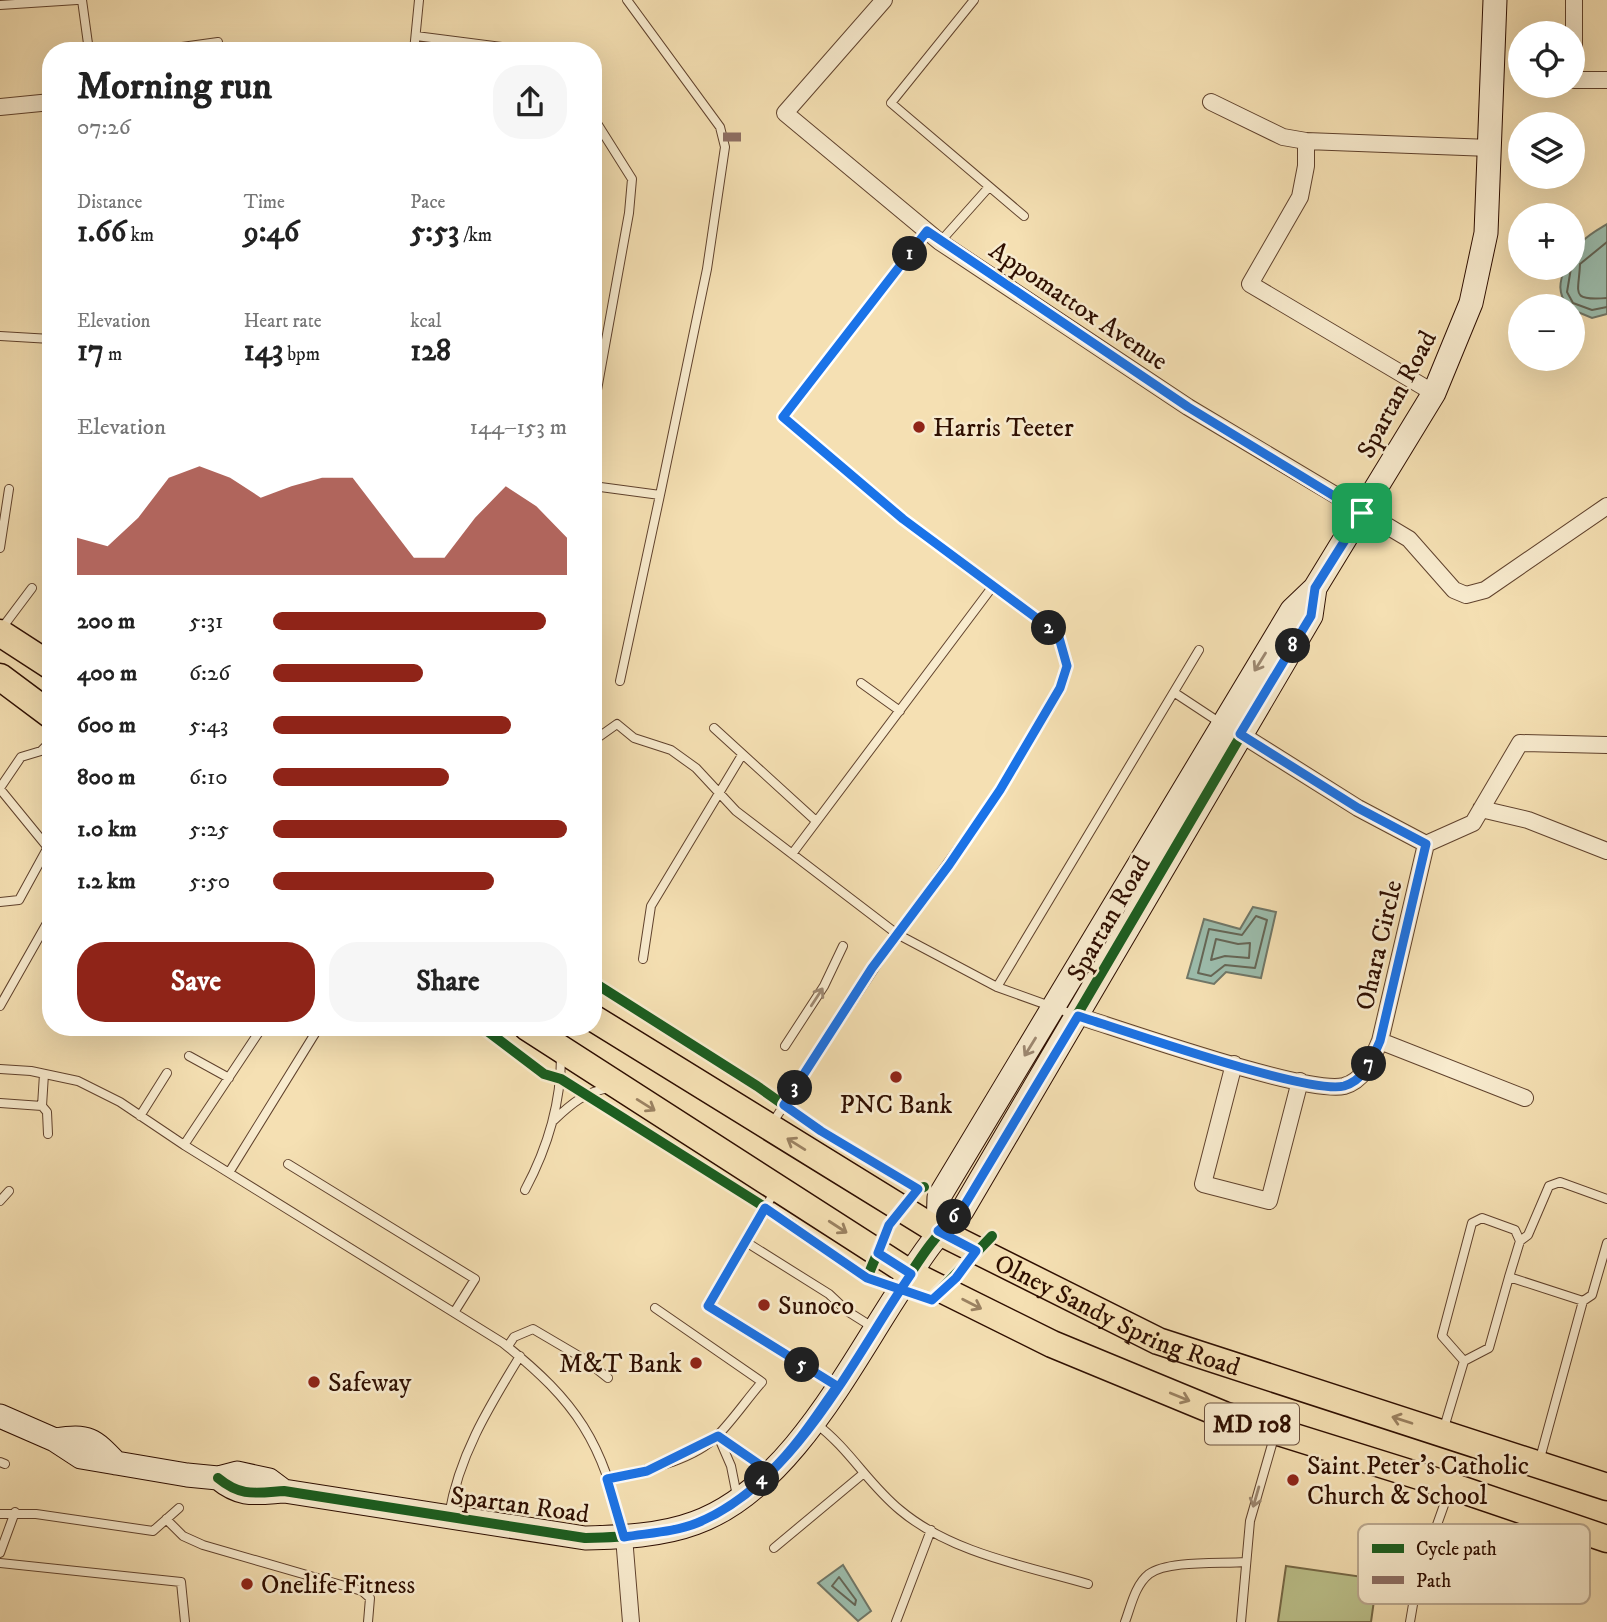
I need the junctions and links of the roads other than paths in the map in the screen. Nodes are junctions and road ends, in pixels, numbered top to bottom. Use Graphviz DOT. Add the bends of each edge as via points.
graph roads {
  1 [pos="79,0"];
  2 [pos="419,0"];
  3 [pos="627,0"];
  4 [pos="884,0"];
  5 [pos="974,0"];
  6 [pos="1495,0"];
  7 [pos="1574,0"];
  8 [pos="0,5"];
  9 [pos="416,36"];
  10 [pos="87,42"];
  11 [pos="415,42"];
  12 [pos="463,42"];
  13 [pos="1607,80"];
  14 [pos="1211,102"];
  15 [pos="42,103"];
  16 [pos="0,107"];
  17 [pos="602,131"];
  18 [pos="1306,141"];
  19 [pos="1490,148"];
  20 [pos="989,187"];
  21 [pos="1024,216"];
  22 [pos="934,237"];
  23 [pos="0,336"];
  24 [pos="42,338"];
  25 [pos="602,362"];
  26 [pos="1434,393"];
  27 [pos="602,486"];
  28 [pos="9,489"];
  29 [pos="660,495"];
  30 [pos="1607,506"];
  31 [pos="1362,513"];
  32 [pos="0,548"];
  33 [pos="993,586"];
  34 [pos="33,588"];
  35 [pos="0,632"];
  36 [pos="1199,650"];
  37 [pos="42,660"];
  38 [pos="0,677"];
  39 [pos="621,681"];
  40 [pos="861,683"];
  41 [pos="1175,693"];
  42 [pos="42,708"];
  43 [pos="900,711"];
  44 [pos="714,728"];
  45 [pos="1231,729"];
  46 [pos="602,735"];
  47 [pos="1607,745"];
  48 [pos="42,750"];
  49 [pos="742,755"];
  50 [pos="0,788"];
  51 [pos="718,792"];
  52 [pos="1481,809"];
  53 [pos="816,821"];
  54 [pos="42,840"];
  55 [pos="1426,844"];
  56 [pos="1607,851"];
  57 [pos="792,854"];
  58 [pos="42,861"];
  59 [pos="0,902"];
  60 [pos="42,932"];
  61 [pos="897,934"];
  62 [pos="843,946"];
  63 [pos="643,958"];
  64 [pos="998,987"];
  65 [pos="0,1006"];
  66 [pos="1055,1008"];
  67 [pos="1078,1016"];
  68 [pos="602,1024"];
  69 [pos="256,1036"];
  70 [pos="313,1036"];
  71 [pos="541,1036"];
  72 [pos="1380,1041"];
  73 [pos="785,1046"];
  74 [pos="561,1049"];
  75 [pos="189,1056"];
  76 [pos="1234,1064"];
  77 [pos="0,1069"];
  78 [pos="167,1073"];
  79 [pos="44,1074"];
  80 [pos="229,1078"];
  81 [pos="1300,1081"];
  82 [pos="619,1087"];
  83 [pos="1525,1098"];
  84 [pos="0,1103"];
  85 [pos="42,1106"];
  86 [pos="141,1116"];
  87 [pos="554,1120"];
  88 [pos="770,1128"];
  89 [pos="48,1134"];
  90 [pos="184,1145"];
  91 [pos="288,1164"];
  92 [pos="230,1171"];
  93 [pos="777,1188"];
  94 [pos="525,1189"];
  95 [pos="9,1191"];
  96 [pos="1607,1199"];
  97 [pos="0,1201"];
  98 [pos="938,1231"];
  99 [pos="1520,1241"];
  100 [pos="746,1242"];
  101 [pos="1607,1243"];
  102 [pos="911,1274"];
  103 [pos="1509,1277"];
  104 [pos="1583,1301"];
  105 [pos="654,1308"];
  106 [pos="455,1311"];
  107 [pos="875,1329"];
  108 [pos="508,1346"];
  109 [pos="520,1356"];
  110 [pos="1464,1361"];
  111 [pos="608,1378"];
  112 [pos="837,1386"];
  113 [pos="0,1416"];
  114 [pos="813,1421"];
  115 [pos="1276,1432"];
  116 [pos="1443,1434"];
  117 [pos="718,1436"];
  118 [pos="1538,1465"];
  119 [pos="770,1472"];
  120 [pos="864,1473"];
  121 [pos="607,1479"];
  122 [pos="1451,1486"];
  123 [pos="1607,1487"];
  124 [pos="738,1499"];
  125 [pos="179,1508"];
  126 [pos="15,1512"];
  127 [pos="0,1514"];
  128 [pos="449,1518"];
  129 [pos="166,1520"];
  130 [pos="1437,1524"];
  131 [pos="1563,1524"];
  132 [pos="932,1530"];
  133 [pos="1590,1533"];
  134 [pos="624,1537"];
  135 [pos="1607,1539"];
  136 [pos="774,1548"];
  137 [pos="0,1553"];
  138 [pos="1245,1562"];
  139 [pos="0,1563"];
  140 [pos="1088,1584"];
  141 [pos="1413,1604"];
  142 [pos="184,1622"];
  143 [pos="368,1622"];
  144 [pos="631,1622"];
  145 [pos="896,1622"];
  146 [pos="1125,1622"];
  147 [pos="1241,1622"];
  148 [pos="1410,1622"];
  1 -- 8 [label="lane"];
  1 -- 10 [label="lane"];
  2 -- 9 [label="lane"];
  3 -- 29 [label="lane" via="720,127 725,147 708,269"];
  4 -- 22 [label="street, Appomattox Avenue" via="785,113"];
  5 -- 20 [label="lane" via="891,103"];
  6 -- 19 [label="street, Spartan Road"];
  7 -- 13 [label="street" via="1574,80"];
  9 -- 11 [label="lane"];
  9 -- 12 [label="lane"];
  14 -- 18 [label="street" via="1283,136"];
  15 -- 16 [label="street"];
  17 -- 25 [label="lane" via="632,179"];
  18 -- 19 [label="street"];
  18 -- 26 [label="street" via="1300,197 1250,284"];
  19 -- 26 [label="street, Spartan Road" via="1486,233 1474,291"];
  20 -- 21 [label="lane"];
  20 -- 22 [label="lane"];
  22 -- 31 [label="street, Appomattox Avenue" via="1188,407"];
  22 -- 33 [label="lane" via="783,417 857,482"];
  23 -- 24 [label="lane"];
  26 -- 31 [label="street, Spartan Road"];
  27 -- 29 [label="lane"];
  28 -- 32 [label="lane"];
  29 -- 39 [label="lane"];
  30 -- 31 [label="street, Appomattox Avenue" via="1485,590 1466,595 1454,590 1409,539"];
  31 -- 45 [label="street, Spartan Road" via="1315,588 1292,610"];
  33 -- 43 [label="lane"];
  33 -- 61 [label="lane" via="1058,634 1067,666 1055,698 1000,790"];
  34 -- 35 [label="lane"];
  35 -- 37 [label="main road"];
  36 -- 41 [label="lane"];
  38 -- 42 [label="main road"];
  40 -- 43 [label="lane"];
  41 -- 45 [label="lane"];
  41 -- 64 [label="lane"];
  43 -- 53 [label="lane"];
  44 -- 49 [label="lane"];
  45 -- 55 [label="street" via="1358,808"];
  45 -- 66 [label="street, Spartan Road"];
  45 -- 67 [label="street, Spartan Road"];
  46 -- 51 [label="lane" via="617,724 634,738 671,750"];
  47 -- 52 [label="street" via="1520,743"];
  48 -- 50 [label="lane" via="21,757"];
  49 -- 51 [label="lane"];
  49 -- 53 [label="lane"];
  50 -- 54 [label="lane"];
  51 -- 57 [label="lane"];
  51 -- 63 [label="lane" via="651,906"];
  52 -- 55 [label="street" via="1473,824"];
  52 -- 56 [label="street" via="1528,820"];
  53 -- 57 [label="lane"];
  55 -- 72 [label="street, Ohara Circle"];
  57 -- 61 [label="lane"];
  58 -- 59 [label="lane" via="19,900"];
  60 -- 65 [label="lane"];
  61 -- 64 [label="lane"];
  61 -- 88 [label="lane"];
  73 -- 62 [label="lane, one-way" via="824,986"];
  64 -- 66 [label="lane"];
  66 -- 67 [label="lane"];
  66 -- 98 [label="street, Spartan Road, one-way" via="939,1197"];
  67 -- 76 [label="street, Ohara Circle"];
  67 -- 98 [label="street, Spartan Road" via="961,1211"];
  68 -- 88 [label="main road, Olney Sandy Spring Road / MD 108"];
  69 -- 80 [label="lane"];
  70 -- 92 [label="lane"];
  71 -- 74 [label="main road, Olney Sandy Spring Road / MD 108"];
  72 -- 81 [label="street, Ohara Circle" via="1355,1081 1342,1086"];
  72 -- 83 [label="street"];
  74 -- 82 [label="main road, Olney Sandy Spring Road / MD 108"];
  74 -- 87 [label="lane"];
  75 -- 80 [label="lane"];
  76 -- 81 [label="street, Ohara Circle"];
  76 -- 81 [label="street" via="1203,1184 1269,1201"];
  77 -- 79 [label="lane"];
  78 -- 86 [label="lane"];
  79 -- 85 [label="lane"];
  79 -- 86 [label="lane" via="78,1081"];
  80 -- 90 [label="lane"];
  82 -- 87 [label="lane" via="575,1100"];
  82 -- 93 [label="main road, Olney Sandy Spring Road / MD 108, one-way"];
  84 -- 85 [label="lane"];
  85 -- 89 [label="lane" via="47,1112"];
  86 -- 90 [label="lane"];
  87 -- 94 [label="lane" via="546,1149"];
  98 -- 88 [label="main road, Olney Sandy Spring Road / MD 108, one-way"];
  90 -- 92 [label="lane"];
  91 -- 106 [label="lane" via="475,1279"];
  92 -- 106 [label="lane"];
  93 -- 100 [label="lane"];
  93 -- 102 [label="main road, Olney Sandy Spring Road / MD 108, one-way"];
  95 -- 97 [label="lane"];
  96 -- 99 [label="lane" via="1560,1182 1549,1186 1528,1235"];
  98 -- 102 [label="street, Spartan Road"];
  116 -- 98 [label="main road, Olney Sandy Spring Road / MD 108, one-way" via="1158,1341"];
  99 -- 103 [label="lane"];
  99 -- 110 [label="lane" via="1515,1230 1482,1218 1472,1223 1443,1336"];
  100 -- 107 [label="lane"];
  100 -- 112 [label="lane" via="708,1306"];
  101 -- 104 [label="lane" via="1592,1295"];
  102 -- 107 [label="street, Spartan Road"];
  102 -- 115 [label="main road, Olney Sandy Spring Road / MD 108, one-way" via="1052,1344"];
  103 -- 104 [label="lane"];
  103 -- 110 [label="lane" via="1489,1348"];
  104 -- 118 [label="lane"];
  105 -- 117 [label="lane" via="762,1382"];
  106 -- 108 [label="lane"];
  107 -- 112 [label="street, Spartan Road"];
  108 -- 109 [label="lane"];
  108 -- 111 [label="lane" via="514,1337 533,1329"];
  109 -- 121 [label="lane" via="577,1413"];
  109 -- 128 [label="lane" via="477,1429 454,1486"];
  110 -- 116 [label="lane"];
  112 -- 114 [label="street, Spartan Road"];
  113 -- 128 [label="street, Spartan Road" via="55,1440 79,1436 96,1441 116,1463 218,1478 237,1473 269,1480 284,1491"];
  114 -- 119 [label="street, Spartan Road"];
  114 -- 120 [label="lane" via="837,1439"];
  115 -- 122 [label="main road, Olney Sandy Spring Road / MD 108"];
  115 -- 138 [label="lane, one-way" via="1250,1521"];
  116 -- 118 [label="main road, Olney Sandy Spring Road / MD 108"];
  117 -- 119 [label="lane"];
  117 -- 121 [label="lane" via="647,1471"];
  117 -- 124 [label="lane"];
  118 -- 123 [label="main road, Olney Sandy Spring Road / MD 108"];
  119 -- 124 [label="street, Spartan Road"];
  120 -- 132 [label="lane" via="900,1511"];
  120 -- 136 [label="lane"];
  121 -- 134 [label="lane"];
  122 -- 130 [label="lane"];
  122 -- 131 [label="main road, Olney Sandy Spring Road / MD 108"];
  124 -- 134 [label="street, Spartan Road" via="697,1523"];
  125 -- 129 [label="lane"];
  126 -- 127 [label="lane"];
  126 -- 129 [label="lane" via="153,1531"];
  126 -- 137 [label="lane"];
  128 -- 134 [label="street, Spartan Road" via="584,1538"];
  129 -- 143 [label="lane" via="183,1536 203,1545 362,1591 370,1598"];
  132 -- 140 [label="lane" via="983,1553"];
  132 -- 145 [label="lane"];
  133 -- 135 [label="main road, Olney Sandy Spring Road / MD 108"];
  134 -- 144 [label="street"];
  138 -- 146 [label="lane" via="1165,1567 1149,1574 1138,1588"];
  138 -- 147 [label="lane"];
  139 -- 142 [label="lane" via="181,1582"];
  141 -- 148 [label="lane"];
}
